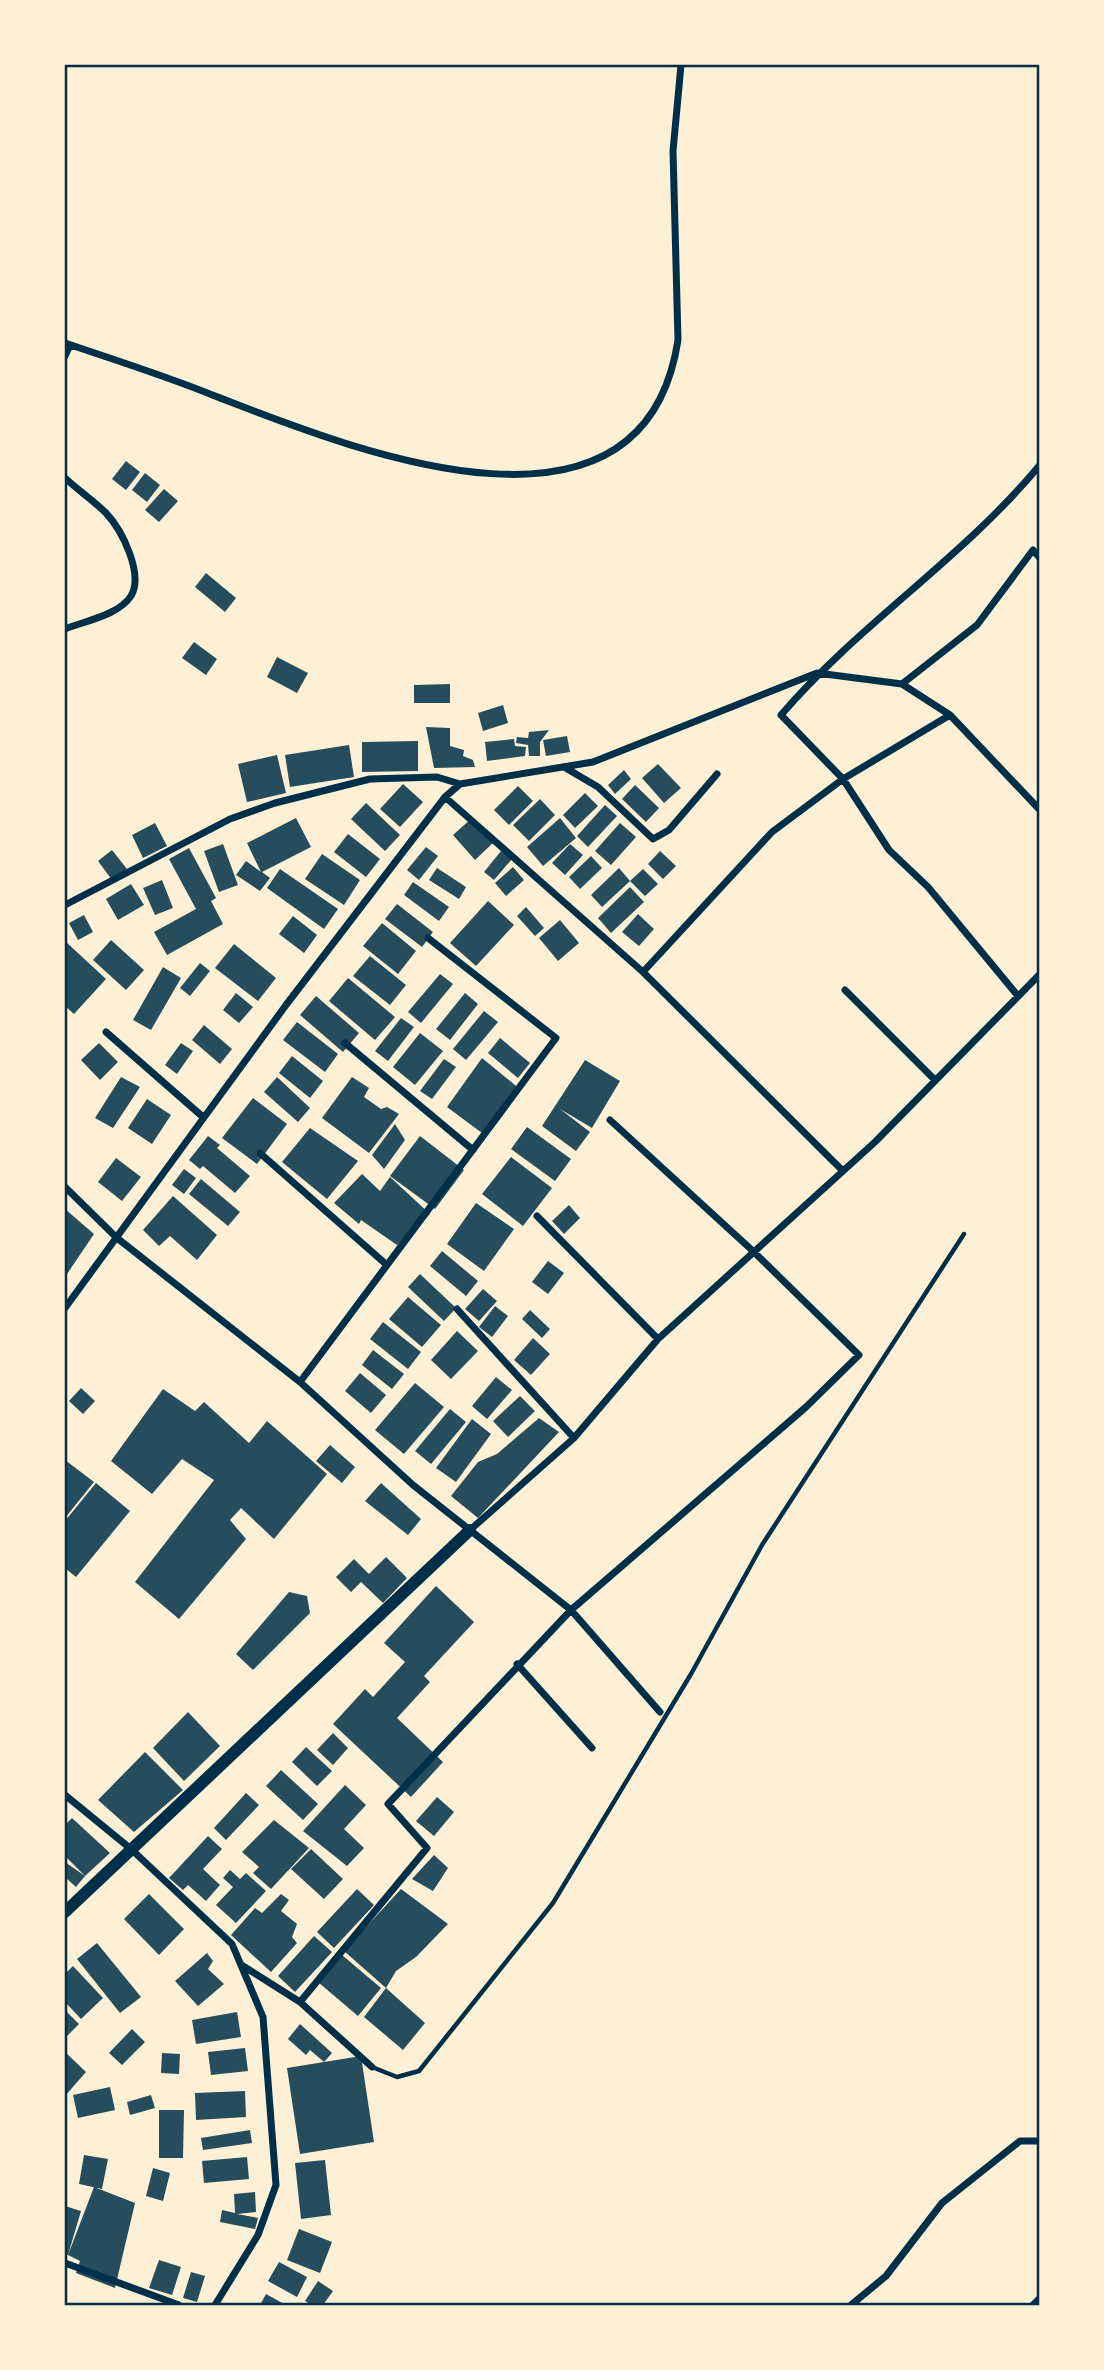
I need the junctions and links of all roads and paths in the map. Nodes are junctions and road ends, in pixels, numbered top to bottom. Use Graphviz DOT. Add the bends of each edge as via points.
graph roads {
  1 [pos="681,65"];
  2 [pos="67,344"];
  3 [pos="65,356"];
  4 [pos="1038,471"];
  5 [pos="65,478"];
  6 [pos="1039,557"];
  7 [pos="65,629"];
  8 [pos="817,673"];
  9 [pos="902,684"];
  10 [pos="950,715"];
  11 [pos="564,767"];
  12 [pos="718,774"];
  13 [pos="843,779"];
  14 [pos="460,784"];
  15 [pos="445,797"];
  16 [pos="1039,809"];
  17 [pos="65,905"];
  18 [pos="428,938"];
  19 [pos="643,972"];
  20 [pos="1039,975"];
  21 [pos="845,990"];
  22 [pos="1018,996"];
  23 [pos="106,1032"];
  24 [pos="345,1043"];
  25 [pos="935,1080"];
  26 [pos="203,1117"];
  27 [pos="610,1120"];
  28 [pos="472,1150"];
  29 [pos="260,1153"];
  30 [pos="843,1171"];
  31 [pos="65,1188"];
  32 [pos="537,1216"];
  33 [pos="964,1234"];
  34 [pos="117,1238"];
  35 [pos="754,1252"];
  36 [pos="387,1265"];
  37 [pos="65,1308"];
  38 [pos="457,1310"];
  39 [pos="658,1339"];
  40 [pos="300,1382"];
  41 [pos="574,1437"];
  42 [pos="470,1530"];
  43 [pos="571,1611"];
  44 [pos="517,1664"];
  45 [pos="660,1712"];
  46 [pos="592,1748"];
  47 [pos="65,1796"];
  48 [pos="131,1849"];
  49 [pos="65,1912"];
  50 [pos="243,1966"];
  51 [pos="300,2002"];
  52 [pos="372,2067"];
  53 [pos="1039,2141"];
  54 [pos="65,2263"];
  55 [pos="1039,2300"];
  56 [pos="179,2305"];
  57 [pos="215,2305"];
  58 [pos="851,2305"];
  59 [pos="1033,2305"];
  1 -- 2 [label="street" via="673,151 676,356 663,393 644,424 616,448 592,460 508,475 420,464 284,424"];
  2 -- 3 [label="street"];
  4 -- 8 [label="street" via="978,531"];
  5 -- 7 [label="street" via="107,515 136,566 137,580 130,597 111,612"];
  6 -- 9 [label="street" via="1033,550 977,625"];
  8 -- 9 [label="street"];
  8 -- 11 [label="street" via="593,762"];
  8 -- 13 [label="street" via="781,715"];
  9 -- 10 [label="street"];
  10 -- 13 [label="street"];
  10 -- 16 [label="street"];
  11 -- 12 [label="street" via="598,788 653,839 668,830"];
  11 -- 14 [label="street"];
  13 -- 19 [label="street" via="772,832"];
  13 -- 22 [label="street" via="889,850 928,887"];
  14 -- 15 [label="street"];
  14 -- 17 [label="street" via="437,777 370,779 275,803 230,819"];
  15 -- 19 [label="street"];
  15 -- 26 [label="street"];
  18 -- 28 [label="street" via="556,1038"];
  19 -- 30 [label="street"];
  20 -- 22 [label="street"];
  21 -- 25 [label="street"];
  22 -- 25 [label="street"];
  23 -- 26 [label="street"];
  24 -- 28 [label="street"];
  25 -- 30 [label="street"];
  26 -- 34 [label="street"];
  27 -- 35 [label="street"];
  28 -- 36 [label="street"];
  29 -- 36 [label="street"];
  30 -- 35 [label="street"];
  31 -- 34 [label="street"];
  32 -- 39 [label="street"];
  33 -- 52 [label="lane" via="762,1545 691,1674 553,1903 419,2071 397,2077"];
  34 -- 37 [label="street"];
  34 -- 40 [label="street"];
  35 -- 39 [label="street"];
  35 -- 43 [label="street" via="859,1355 806,1408"];
  36 -- 40 [label="street"];
  38 -- 41 [label="street"];
  39 -- 41 [label="street"];
  40 -- 42 [label="street"];
  41 -- 42 [label="street"];
  42 -- 43 [label="street"];
  42 -- 48 [label="main road"];
  43 -- 44 [label="street"];
  43 -- 45 [label="street"];
  44 -- 46 [label="street"];
  44 -- 51 [label="street" via="388,1804 427,1848"];
  47 -- 48 [label="street"];
  48 -- 49 [label="main road"];
  48 -- 50 [label="street" via="232,1944"];
  50 -- 51 [label="street"];
  50 -- 57 [label="street" via="263,2017 276,2185 258,2235"];
  51 -- 52 [label="street"];
  53 -- 58 [label="street" via="1020,2141 942,2203 886,2276"];
  54 -- 56 [label="street"];
  55 -- 59 [label="street"];
}
